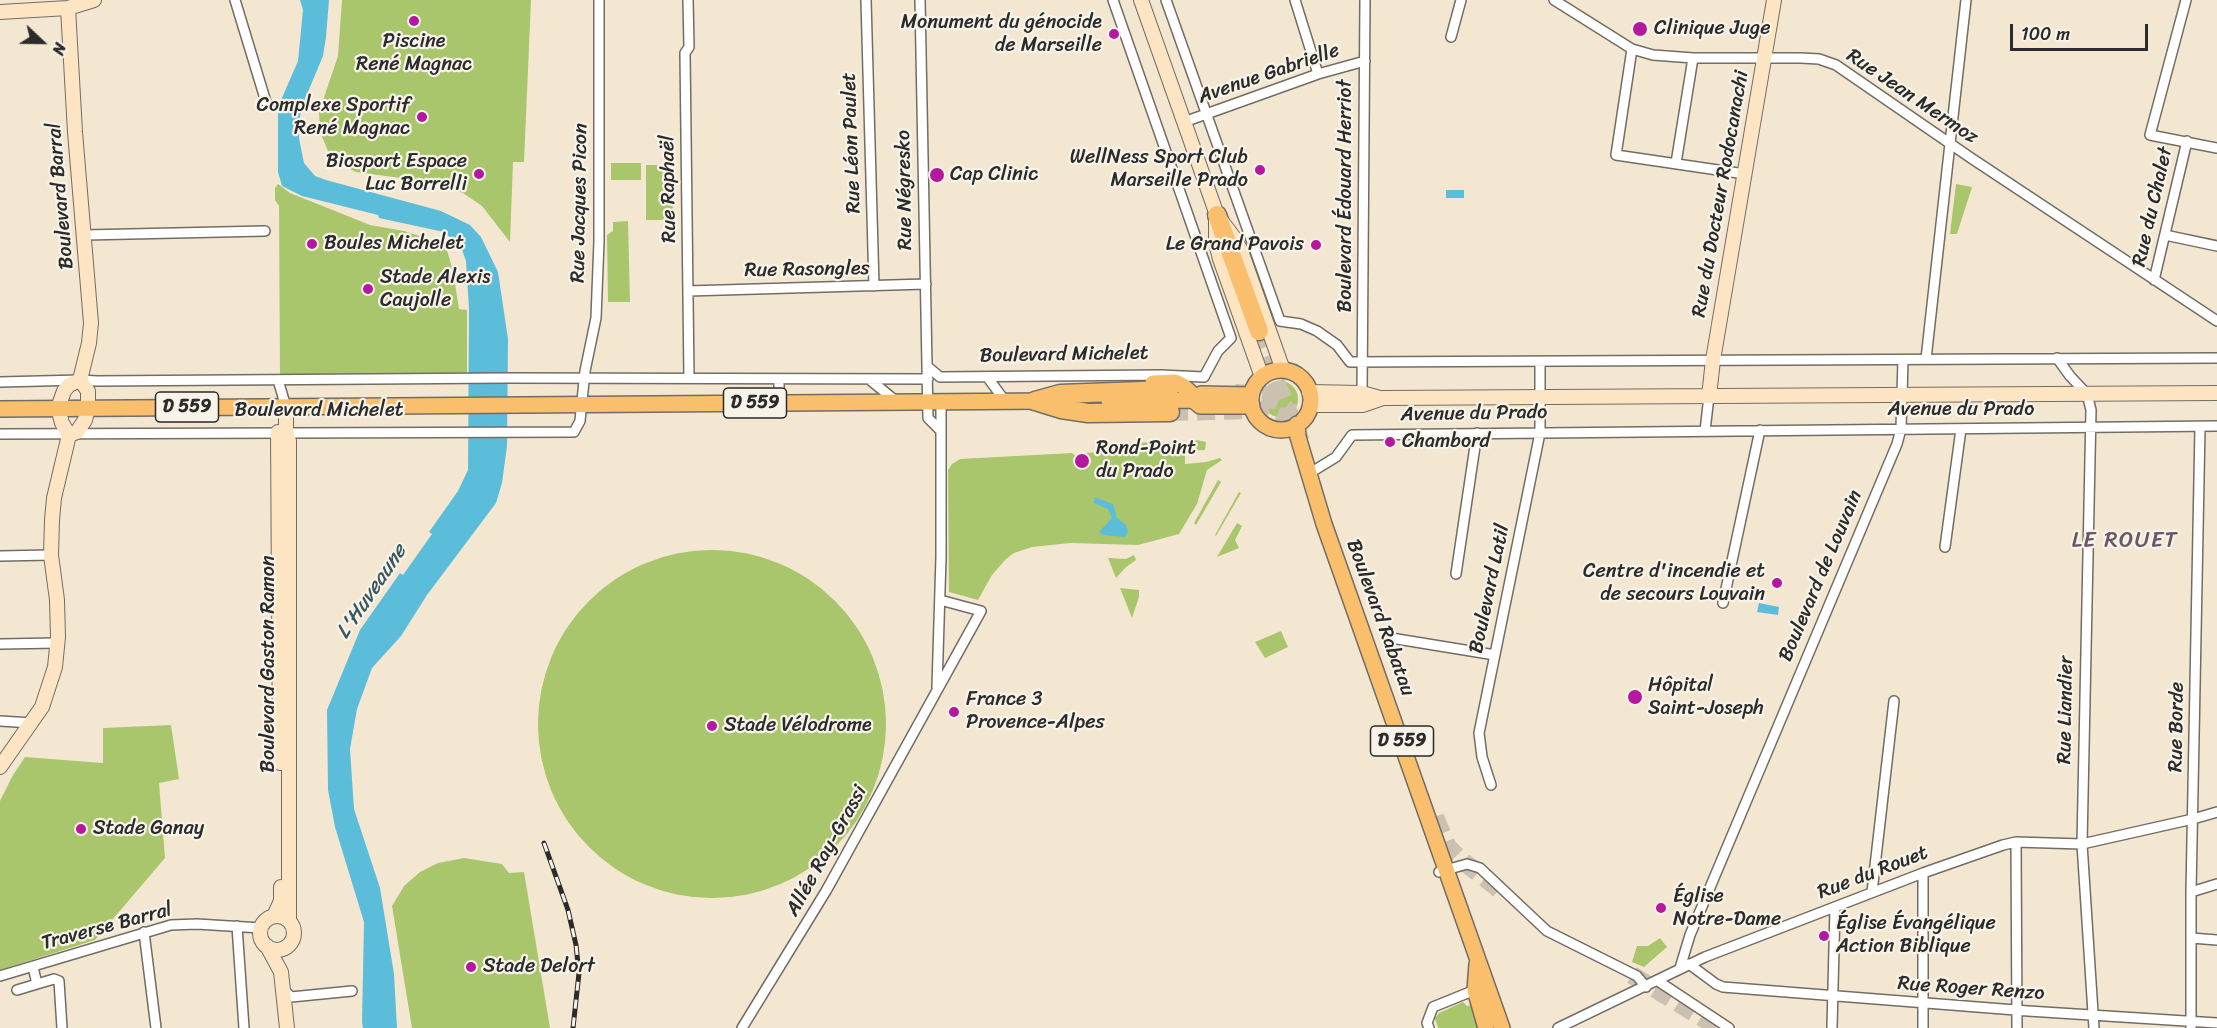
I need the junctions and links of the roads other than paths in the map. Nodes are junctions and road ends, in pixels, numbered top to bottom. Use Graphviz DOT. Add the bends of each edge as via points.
graph roads {
  1 [pos="94,0"];
  2 [pos="235,0"];
  3 [pos="600,0"];
  4 [pos="688,0"];
  5 [pos="866,0"];
  6 [pos="920,0"];
  7 [pos="1113,0"];
  8 [pos="1141,0"];
  9 [pos="1166,0"];
  10 [pos="1295,0"];
  11 [pos="1365,0"];
  12 [pos="1461,0"];
  13 [pos="1554,0"];
  14 [pos="1774,0"];
  15 [pos="1966,0"];
  16 [pos="2186,0"];
  17 [pos="68,4"];
  18 [pos="0,12"];
  19 [pos="1451,38"];
  20 [pos="1632,49"];
  21 [pos="1693,58"];
  22 [pos="1764,58"];
  23 [pos="1365,61"];
  24 [pos="1318,74"];
  25 [pos="266,102"];
  26 [pos="1206,115"];
  27 [pos="1184,122"];
  28 [pos="2187,141"];
  29 [pos="1951,143"];
  30 [pos="2217,148"];
  31 [pos="1676,163"];
  32 [pos="1745,174"];
  33 [pos="1216,215"];
  34 [pos="265,231"];
  35 [pos="85,235"];
  36 [pos="2165,235"];
  37 [pos="2217,246"];
  38 [pos="1228,279"];
  39 [pos="2154,280"];
  40 [pos="926,284"];
  41 [pos="1211,285"];
  42 [pos="874,286"];
  43 [pos="688,291"];
  44 [pos="2217,321"];
  45 [pos="1257,332"];
  46 [pos="2057,358"];
  47 [pos="2217,358"];
  48 [pos="1926,359"];
  49 [pos="1713,360"];
  50 [pos="1903,360"];
  51 [pos="1363,362"];
  52 [pos="1540,362"];
  53 [pos="928,367"];
  54 [pos="1283,370"];
  55 [pos="1262,377"];
  56 [pos="585,378"];
  57 [pos="689,378"];
  58 [pos="988,378"];
  59 [pos="779,379"];
  60 [pos="928,379"];
  61 [pos="80,380"];
  62 [pos="278,380"];
  63 [pos="869,380"];
  64 [pos="0,382"];
  65 [pos="1169,390"];
  66 [pos="1362,393"];
  67 [pos="2217,393"];
  68 [pos="2087,394"];
  69 [pos="1902,395"];
  70 [pos="1709,396"];
  71 [pos="1310,399"];
  72 [pos="1380,399"];
  73 [pos="1541,399"];
  74 [pos="934,401"];
  75 [pos="1005,401"];
  76 [pos="1035,401"];
  77 [pos="1252,401"];
  78 [pos="897,402"];
  79 [pos="779,403"];
  80 [pos="582,404"];
  81 [pos="286,407"];
  82 [pos="0,408"];
  83 [pos="58,408"];
  84 [pos="88,408"];
  85 [pos="1170,412"];
  86 [pos="1297,424"];
  87 [pos="2217,426"];
  88 [pos="2200,427"];
  89 [pos="1282,429"];
  90 [pos="1901,429"];
  91 [pos="1961,429"];
  92 [pos="2090,429"];
  93 [pos="1760,430"];
  94 [pos="941,431"];
  95 [pos="1705,431"];
  96 [pos="282,432"];
  97 [pos="1477,433"];
  98 [pos="1539,433"];
  99 [pos="0,435"];
  100 [pos="69,435"];
  101 [pos="1310,474"];
  102 [pos="1315,495"];
  103 [pos="1945,547"];
  104 [pos="51,555"];
  105 [pos="0,556"];
  106 [pos="1456,574"];
  107 [pos="940,600"];
  108 [pos="1723,603"];
  109 [pos="1391,638"];
  110 [pos="57,643"];
  111 [pos="0,644"];
  112 [pos="1495,655"];
  113 [pos="937,689"];
  114 [pos="1894,701"];
  115 [pos="0,721"];
  116 [pos="32,723"];
  117 [pos="0,767"];
  118 [pos="1491,785"];
  119 [pos="2217,812"];
  120 [pos="2193,819"];
  121 [pos="2016,842"];
  122 [pos="2082,844"];
  123 [pos="1443,871"];
  124 [pos="1923,873"];
  125 [pos="2217,884"];
  126 [pos="1872,892"];
  127 [pos="2191,892"];
  128 [pos="1836,907"];
  129 [pos="274,916"];
  130 [pos="289,921"];
  131 [pos="237,926"];
  132 [pos="261,928"];
  133 [pos="144,932"];
  134 [pos="2191,938"];
  135 [pos="2217,940"];
  136 [pos="267,946"];
  137 [pos="282,949"];
  138 [pos="1477,958"];
  139 [pos="1684,966"];
  140 [pos="33,967"];
  141 [pos="0,976"];
  142 [pos="1658,981"];
  143 [pos="37,984"];
  144 [pos="1646,987"];
  145 [pos="17,990"];
  146 [pos="1475,990"];
  147 [pos="352,991"];
  148 [pos="288,994"];
  149 [pos="1833,996"];
  150 [pos="1923,1004"];
  151 [pos="2017,1011"];
  152 [pos="2093,1016"];
  153 [pos="2217,1023"];
  154 [pos="2191,1025"];
  155 [pos="1565,1027"];
  156 [pos="62,1028"];
  157 [pos="156,1028"];
  158 [pos="244,1028"];
  159 [pos="287,1028"];
  160 [pos="295,1028"];
  161 [pos="742,1028"];
  162 [pos="1429,1028"];
  163 [pos="1486,1028"];
  164 [pos="1502,1028"];
  165 [pos="1729,1028"];
  166 [pos="1832,1028"];
  167 [pos="1923,1028"];
  168 [pos="2017,1028"];
  169 [pos="2094,1028"];
  1 -- 17 [label="street"];
  2 -- 25 [label="street"];
  3 -- 56 [label="street, Rue Jacques Picon" via="596,318"];
  4 -- 43 [label="street, Rue Raphaël"];
  5 -- 42 [label="street, Rue Léon Paulet"];
  6 -- 40 [label="street, Rue Négresko"];
  7 -- 41 [label="street"];
  8 -- 27 [label="street"];
  9 -- 26 [label="street"];
  10 -- 24 [label="street"];
  11 -- 23 [label="street, Boulevard Édouard Herriot"];
  12 -- 19 [label="street"];
  13 -- 20 [label="street, Rue Jean Mermoz"];
  14 -- 22 [label="street, Rue du Docteur Rodocanachi"];
  15 -- 29 [label="street"];
  16 -- 28 [label="street" via="2150,135"];
  17 -- 18 [label="street"];
  17 -- 35 [label="street, Boulevard Barral"];
  20 -- 21 [label="street, Rue Jean Mermoz"];
  20 -- 31 [label="street" via="1616,155"];
  21 -- 22 [label="street, Rue Jean Mermoz"];
  21 -- 31 [label="street"];
  22 -- 29 [label="street, Rue Jean Mermoz" via="1801,57 1836,65"];
  22 -- 32 [label="street, Rue du Docteur Rodocanachi"];
  23 -- 24 [label="street, Avenue Gabrielle"];
  23 -- 51 [label="street, Boulevard Édouard Herriot"];
  24 -- 26 [label="street, Avenue Gabrielle"];
  26 -- 27 [label="street, Avenue Gabrielle"];
  26 -- 51 [label="street" via="1280,321 1317,331 1331,340 1350,362"];
  27 -- 33 [label="street"];
  28 -- 30 [label="street"];
  28 -- 36 [label="street, Rue du Chalet"];
  29 -- 39 [label="street, Rue Jean Mermoz"];
  29 -- 48 [label="street"];
  31 -- 32 [label="street"];
  32 -- 49 [label="street, Rue du Docteur Rodocanachi"];
  33 -- 38 [label="street" via="1216,243"];
  33 -- 45 [label="highway"];
  33 -- 54 [label="street" via="1241,251"];
  34 -- 35 [label="street"];
  35 -- 61 [label="street, Boulevard Barral" via="91,324"];
  36 -- 37 [label="street"];
  36 -- 39 [label="street, Rue du Chalet"];
  38 -- 41 [label="street"];
  38 -- 55 [label="street"];
  39 -- 44 [label="street, Rue Jean Mermoz"];
  40 -- 42 [label="street, Rue Rasongles"];
  40 -- 53 [label="street, Rue Négresko"];
  41 -- 58 [label="street, Boulevard Michelet" via="1231,338 1218,351 1204,377"];
  42 -- 43 [label="street, Rue Rasongles"];
  43 -- 57 [label="street, Rue Raphaël"];
  46 -- 47 [label="street"];
  46 -- 48 [label="street"];
  46 -- 68 [label="street"];
  48 -- 50 [label="street"];
  49 -- 50 [label="street"];
  49 -- 52 [label="street"];
  49 -- 70 [label="street, Rue du Docteur Rodocanachi"];
  50 -- 69 [label="street, Avenue du Prado"];
  51 -- 52 [label="street"];
  51 -- 66 [label="street, Boulevard Édouard Herriot"];
  52 -- 73 [label="street, Avenue du Prado"];
  53 -- 58 [label="street, Boulevard Michelet" via="940,377"];
  53 -- 60 [label="street, Rue Négresko"];
  54 -- 55 [label="main road"];
  54 -- 71 [label="main road" via="1302,379"];
  55 -- 77 [label="main road" via="1255,385"];
  56 -- 57 [label="street, Boulevard Michelet"];
  56 -- 62 [label="street, Boulevard Michelet"];
  56 -- 80 [label="street, Rue Jacques Picon"];
  57 -- 59 [label="street, Boulevard Michelet"];
  58 -- 75 [label="street"];
  59 -- 63 [label="street, Boulevard Michelet"];
  59 -- 79 [label="street"];
  60 -- 63 [label="street, Boulevard Michelet"];
  60 -- 74 [label="street, Rue Négresko"];
  61 -- 62 [label="street, Boulevard Michelet"];
  61 -- 64 [label="street, Boulevard Michelet"];
  61 -- 83 [label="street, Boulevard Barral" via="64,391"];
  61 -- 84 [label="street, Boulevard Barral" via="88,391"];
  62 -- 81 [label="street, Boulevard Michelet"];
  63 -- 78 [label="street"];
  65 -- 76 [label="highway" via="1060,394"];
  66 -- 71 [label="street, Avenue du Prado"];
  66 -- 72 [label="street, Avenue du Prado"];
  67 -- 68 [label="street, Avenue du Prado"];
  68 -- 69 [label="street, Avenue du Prado"];
  68 -- 92 [label="street, Rue Liandier"];
  69 -- 70 [label="street, Avenue du Prado"];
  69 -- 90 [label="street, Boulevard de Louvain"];
  70 -- 73 [label="street, Avenue du Prado"];
  70 -- 95 [label="street"];
  71 -- 72 [label="street, Avenue du Prado" via="1363,405"];
  71 -- 86 [label="main road" via="1305,417"];
  72 -- 73 [label="street, Avenue du Prado"];
  73 -- 98 [label="street, Boulevard Latil"];
  74 -- 75 [label="main road, Boulevard Michelet / D 559"];
  74 -- 78 [label="main road, Boulevard Michelet / D 559"];
  74 -- 94 [label="street, Rue Négresko" via="928,418"];
  75 -- 76 [label="main road, Boulevard Michelet / D 559"];
  76 -- 77 [label="main road, Boulevard Michelet" via="1046,391 1059,387 1175,382 1190,392 1193,400 1201,394"];
  76 -- 85 [label="highway" via="1088,413"];
  77 -- 89 [label="main road" via="1256,416 1265,425"];
  78 -- 79 [label="main road, Boulevard Michelet / D 559"];
  79 -- 80 [label="main road, Boulevard Michelet / D 559"];
  80 -- 81 [label="main road, Boulevard Michelet / D 559"];
  80 -- 96 [label="street, Boulevard Michelet" via="574,432"];
  81 -- 84 [label="main road, Boulevard Michelet / D 559"];
  81 -- 96 [label="street, Boulevard Gaston Ramon"];
  82 -- 83 [label="main road, Boulevard Michelet / D 559"];
  83 -- 84 [label="main road, Boulevard Michelet / D 559"];
  83 -- 100 [label="street"];
  84 -- 100 [label="street" via="77,432"];
  86 -- 89 [label="main road"];
  86 -- 101 [label="main road, Boulevard Rabatau / D 559"];
  87 -- 88 [label="street, Avenue du Prado"];
  88 -- 92 [label="street, Avenue du Prado"];
  88 -- 120 [label="street, Rue Borde"];
  89 -- 102 [label="main road, Boulevard Rabatau / D 559" via="1302,477"];
  90 -- 91 [label="street, Avenue du Prado"];
  90 -- 93 [label="street, Avenue du Prado"];
  90 -- 139 [label="street, Boulevard de Louvain" via="1690,935"];
  91 -- 92 [label="street, Avenue du Prado"];
  91 -- 103 [label="street"];
  92 -- 122 [label="street, Rue Liandier"];
  93 -- 95 [label="street, Avenue du Prado"];
  93 -- 108 [label="street"];
  94 -- 107 [label="street, Allée Ray-Grassi"];
  95 -- 98 [label="street, Avenue du Prado"];
  96 -- 100 [label="street, Boulevard Michelet"];
  96 -- 129 [label="street, Boulevard Gaston Ramon" via="281,901"];
  96 -- 130 [label="street, Boulevard Gaston Ramon" via="289,441"];
  97 -- 98 [label="street, Avenue du Prado"];
  97 -- 101 [label="street, Avenue du Prado" via="1352,435 1336,457"];
  97 -- 106 [label="street"];
  98 -- 112 [label="street, Boulevard Latil"];
  99 -- 100 [label="street, Boulevard Michelet"];
  100 -- 104 [label="street" via="54,498"];
  101 -- 102 [label="main road, Boulevard Rabatau / D 559"];
  102 -- 123 [label="main road, Boulevard Rabatau / D 559"];
  104 -- 105 [label="street"];
  104 -- 110 [label="street"];
  107 -- 113 [label="street, Allée Ray-Grassi"];
  107 -- 113 [label="street, Allée Ray-Grassi" via="981,611"];
  109 -- 112 [label="street"];
  110 -- 111 [label="street"];
  110 -- 116 [label="street" via="52,680"];
  112 -- 118 [label="street, Boulevard Latil" via="1479,733"];
  113 -- 161 [label="street, Allée Ray-Grassi" via="826,891"];
  114 -- 126 [label="street"];
  115 -- 116 [label="street"];
  116 -- 117 [label="street"];
  119 -- 120 [label="street, Rue du Rouet"];
  120 -- 122 [label="street, Rue du Rouet"];
  120 -- 127 [label="street, Rue Borde"];
  121 -- 122 [label="street, Rue du Rouet"];
  121 -- 124 [label="street, Rue du Rouet"];
  121 -- 151 [label="street"];
  122 -- 152 [label="street, Rue Liandier"];
  123 -- 138 [label="main road, Boulevard Rabatau / D 559"];
  123 -- 144 [label="street" via="1467,864 1480,868 1547,931 1637,976"];
  124 -- 126 [label="street, Rue du Rouet"];
  124 -- 150 [label="street"];
  125 -- 127 [label="street"];
  126 -- 128 [label="street, Rue du Rouet"];
  127 -- 134 [label="street, Rue Borde"];
  128 -- 139 [label="street, Rue du Rouet"];
  128 -- 149 [label="street"];
  129 -- 130 [label="street"];
  129 -- 132 [label="street"];
  130 -- 137 [label="street" via="294,929 293,939"];
  131 -- 132 [label="street, Traverse Barral"];
  131 -- 133 [label="street, Traverse Barral" via="171,925"];
  131 -- 158 [label="street"];
  132 -- 136 [label="street"];
  133 -- 140 [label="street, Traverse Barral"];
  133 -- 157 [label="street"];
  134 -- 135 [label="street"];
  134 -- 154 [label="street, Rue Borde"];
  136 -- 137 [label="street"];
  136 -- 148 [label="street"];
  137 -- 148 [label="street"];
  138 -- 146 [label="main road, Boulevard Rabatau / D 559"];
  138 -- 164 [label="main road, Boulevard Rabatau / D 559"];
  139 -- 142 [label="street, Rue du Rouet"];
  139 -- 149 [label="street, Rue Roger Renzo" via="1723,987"];
  140 -- 141 [label="street, Traverse Barral"];
  140 -- 143 [label="street"];
  142 -- 144 [label="street, Rue du Rouet"];
  142 -- 165 [label="street"];
  143 -- 145 [label="street"];
  143 -- 156 [label="street" via="59,981"];
  144 -- 155 [label="street, Rue du Rouet"];
  146 -- 162 [label="street" via="1433,1007"];
  146 -- 163 [label="main road, Boulevard Rabatau / D 559"];
  146 -- 164 [label="street, Boulevard Rabatau"];
  147 -- 148 [label="street"];
  148 -- 159 [label="street"];
  148 -- 160 [label="street"];
  149 -- 150 [label="street, Rue Roger Renzo"];
  149 -- 166 [label="street"];
  150 -- 151 [label="street, Rue Roger Renzo"];
  150 -- 167 [label="street"];
  151 -- 152 [label="street, Rue Roger Renzo"];
  151 -- 168 [label="street"];
  152 -- 154 [label="street, Rue Roger Renzo"];
  152 -- 169 [label="street, Rue Liandier"];
  153 -- 154 [label="street, Rue Roger Renzo"];
}
